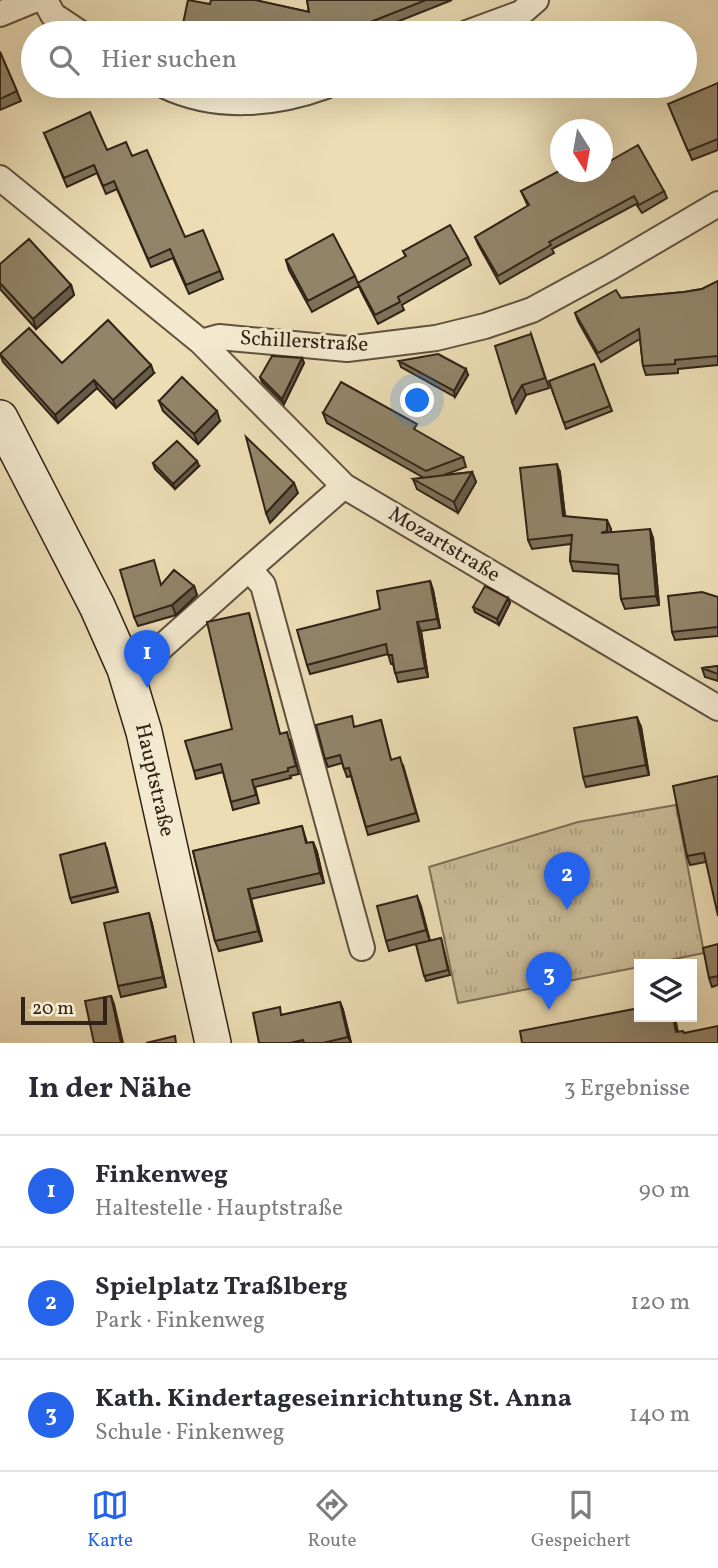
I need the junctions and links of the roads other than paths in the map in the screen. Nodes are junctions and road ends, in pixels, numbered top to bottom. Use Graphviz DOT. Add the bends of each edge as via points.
graph roads {
  1 [pos="34,0"];
  2 [pos="46,0"];
  3 [pos="536,0"];
  4 [pos="0,14"];
  5 [pos="62,21"];
  6 [pos="499,21"];
  7 [pos="202,98"];
  8 [pos="284,98"];
  9 [pos="0,178"];
  10 [pos="718,204"];
  11 [pos="201,342"];
  12 [pos="0,418"];
  13 [pos="344,485"];
  14 [pos="249,569"];
  15 [pos="125,670"];
  16 [pos="718,708"];
  17 [pos="362,948"];
  18 [pos="213,1043"];
  1 -- 4 [label="street"];
  2 -- 5 [label="street" via="53,15"];
  3 -- 6 [label="street" via="521,13"];
  7 -- 8 [label="street" via="225,102"];
  9 -- 11 [label="street"];
  10 -- 11 [label="street, Schillerstraße" via="532,310 485,326 436,338 347,349 219,337"];
  11 -- 13 [label="street, Mozartstraße"];
  12 -- 15 [label="street, Hauptstraße"];
  13 -- 14 [label="street"];
  13 -- 16 [label="street, Mozartstraße"];
  14 -- 15 [label="street" via="146,660"];
  14 -- 17 [label="street" via="263,585"];
  15 -- 18 [label="street, Hauptstraße" via="144,732"];
}
